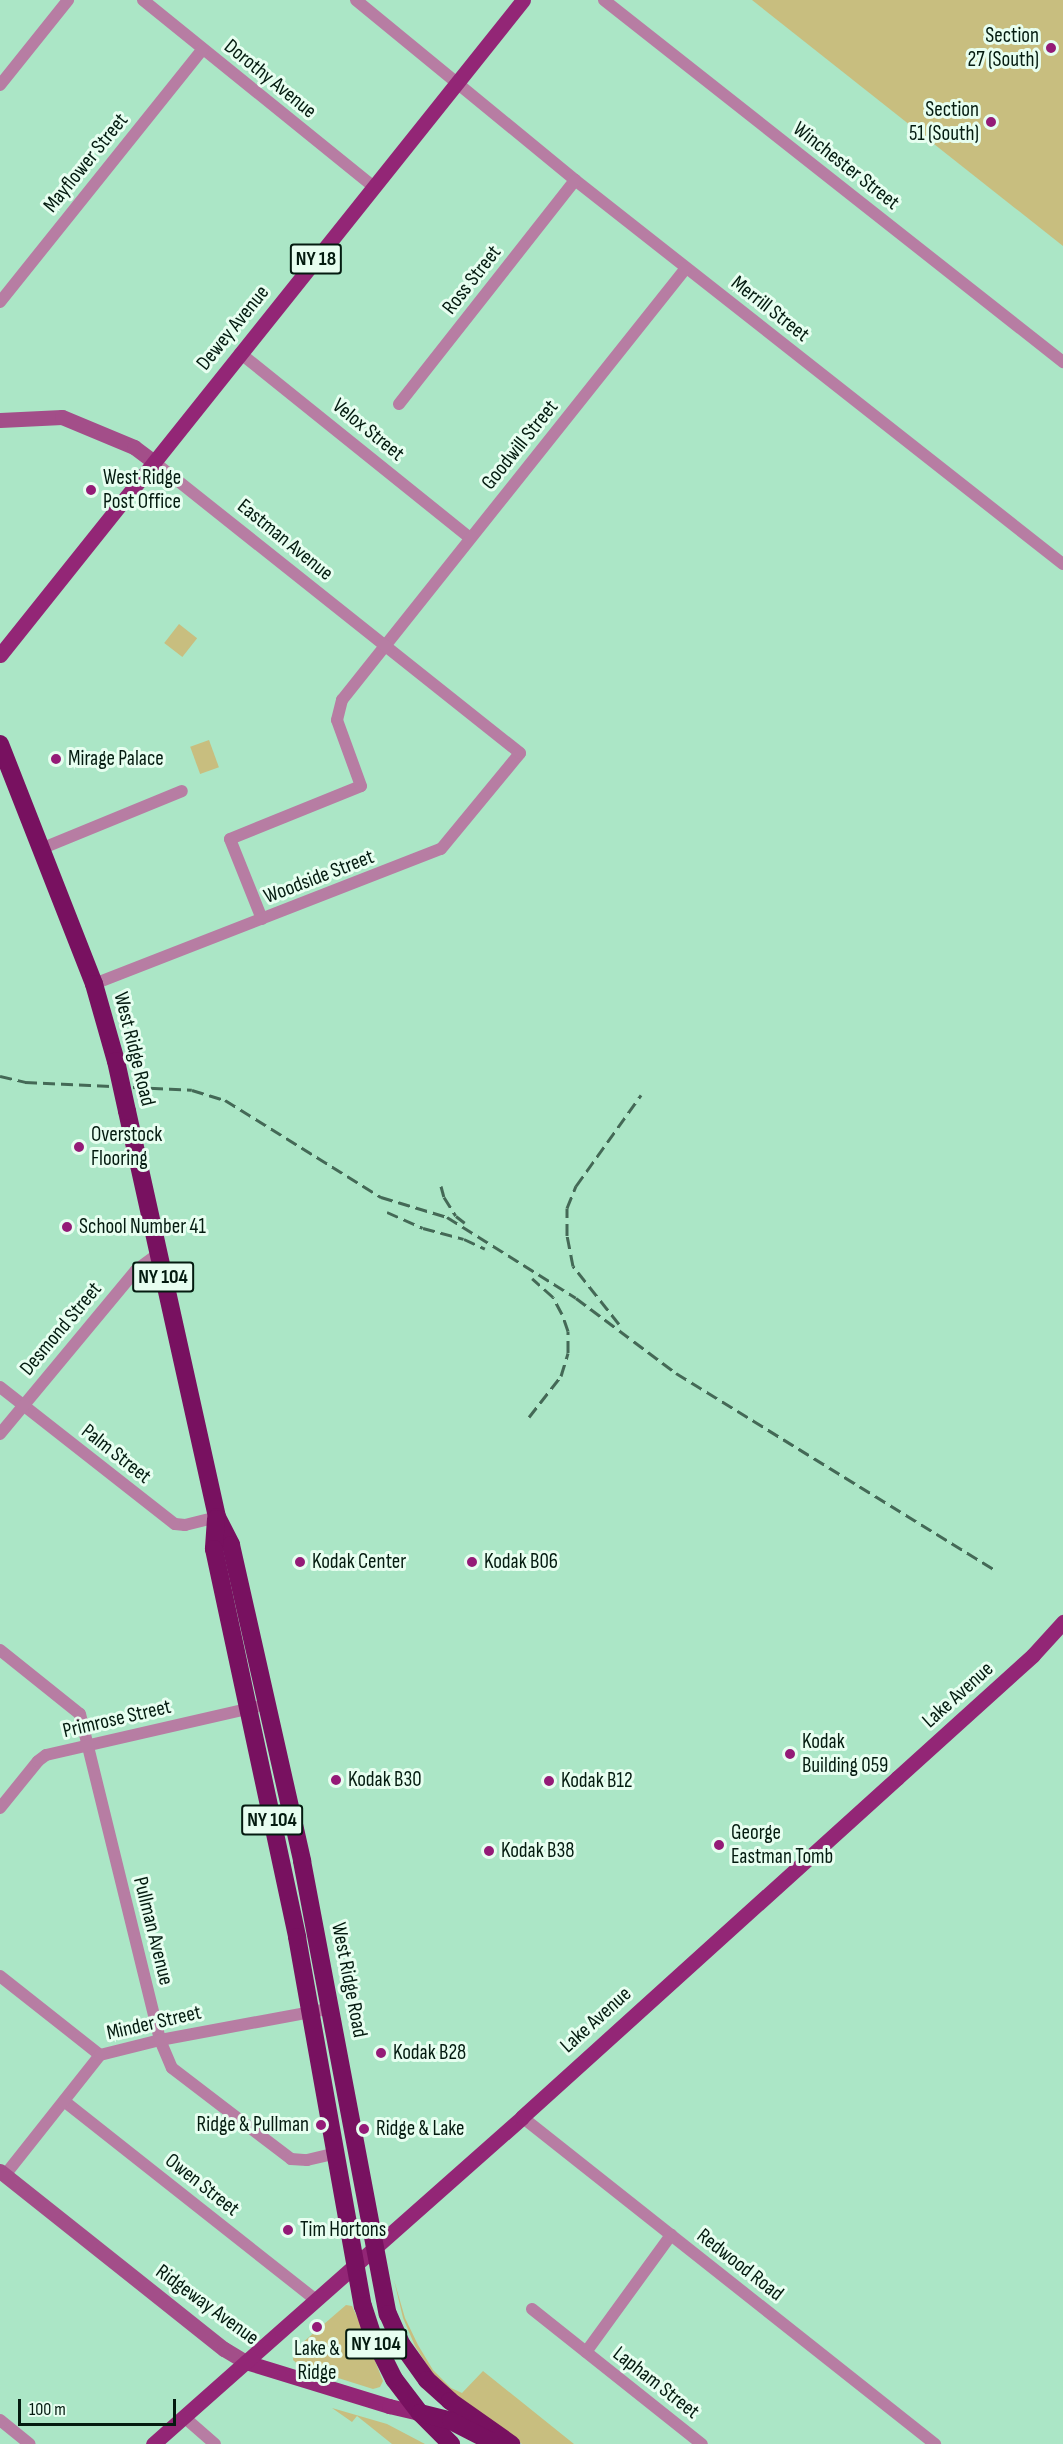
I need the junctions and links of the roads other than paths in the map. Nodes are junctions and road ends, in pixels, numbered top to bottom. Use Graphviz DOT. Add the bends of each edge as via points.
graph roads {
  1 [pos="68,0"];
  2 [pos="143,0"];
  3 [pos="356,0"];
  4 [pos="523,0"];
  5 [pos="604,0"];
  6 [pos="202,49"];
  7 [pos="456,82"];
  8 [pos="0,85"];
  9 [pos="575,180"];
  10 [pos="374,187"];
  11 [pos="686,268"];
  12 [pos="0,302"];
  13 [pos="240,353"];
  14 [pos="1063,362"];
  15 [pos="399,404"];
  16 [pos="0,420"];
  17 [pos="154,462"];
  18 [pos="471,538"];
  19 [pos="1063,564"];
  20 [pos="384,646"];
  21 [pos="0,655"];
  22 [pos="0,744"];
  23 [pos="520,753"];
  24 [pos="182,791"];
  25 [pos="43,848"];
  26 [pos="262,920"];
  27 [pos="94,984"];
  28 [pos="158,1254"];
  29 [pos="0,1387"];
  30 [pos="23,1406"];
  31 [pos="0,1434"];
  32 [pos="216,1517"];
  33 [pos="1063,1622"];
  34 [pos="0,1650"];
  35 [pos="257,1707"];
  36 [pos="88,1746"];
  37 [pos="0,1808"];
  38 [pos="0,1976"];
  39 [pos="332,2008"];
  40 [pos="309,2011"];
  41 [pos="160,2040"];
  42 [pos="100,2055"];
  43 [pos="64,2101"];
  44 [pos="522,2117"];
  45 [pos="334,2154"];
  46 [pos="2,2173"];
  47 [pos="671,2235"];
  48 [pos="375,2247"];
  49 [pos="355,2265"];
  50 [pos="316,2300"];
  51 [pos="532,2309"];
  52 [pos="586,2352"];
  53 [pos="246,2362"];
  54 [pos="420,2413"];
  55 [pos="184,2417"];
  56 [pos="0,2420"];
  57 [pos="30,2444"];
  58 [pos="153,2444"];
  59 [pos="215,2444"];
  60 [pos="450,2444"];
  61 [pos="495,2444"];
  62 [pos="511,2444"];
  63 [pos="702,2444"];
  64 [pos="934,2444"];
  1 -- 8 [label="street"];
  2 -- 6 [label="street, Dorothy Avenue"];
  3 -- 7 [label="street, Merrill Street"];
  4 -- 7 [label="main road, Dewey Avenue / NY 18"];
  5 -- 14 [label="street, Winchester Street"];
  6 -- 10 [label="street, Dorothy Avenue"];
  6 -- 12 [label="street, Mayflower Street"];
  7 -- 9 [label="street, Merrill Street"];
  7 -- 10 [label="main road, Dewey Avenue / NY 18"];
  9 -- 11 [label="street, Merrill Street"];
  9 -- 15 [label="street, Ross Street"];
  10 -- 13 [label="main road, Dewey Avenue / NY 18"];
  11 -- 18 [label="street, Goodwill Street"];
  11 -- 19 [label="street, Merrill Street"];
  13 -- 17 [label="main road, Dewey Avenue / NY 18"];
  13 -- 18 [label="street, Velox Street"];
  16 -- 17 [label="street, Eastman Avenue" via="62,417 134,447"];
  17 -- 20 [label="street, Eastman Avenue"];
  17 -- 21 [label="main road, Dewey Avenue / NY 18"];
  18 -- 20 [label="street, Goodwill Street"];
  20 -- 23 [label="street, Eastman Avenue"];
  20 -- 26 [label="street, Goodwill Street" via="338,709 340,732 361,786 230,839"];
  22 -- 25 [label="highway, West Ridge Road / NY 104"];
  23 -- 26 [label="street, Woodside Street" via="441,849"];
  24 -- 25 [label="street"];
  25 -- 27 [label="highway, West Ridge Road / NY 104"];
  26 -- 27 [label="street, Woodside Street"];
  27 -- 28 [label="highway, West Ridge Road / NY 104, bridge" via="116,1061"];
  28 -- 30 [label="street, Desmond Street" via="136,1270"];
  28 -- 32 [label="highway, West Ridge Road / NY 104"];
  29 -- 30 [label="street, Palm Street"];
  30 -- 31 [label="street, Desmond Street"];
  30 -- 32 [label="street, Palm Street" via="175,1524"];
  32 -- 35 [label="highway, West Ridge Road / NY 104" via="231,1545"];
  33 -- 44 [label="main road, Lake Avenue" via="1026,1662"];
  34 -- 36 [label="street, Pullman Avenue" via="80,1714"];
  35 -- 36 [label="street, Primrose Street"];
  35 -- 39 [label="highway, West Ridge Road / NY 104" via="302,1861"];
  35 -- 40 [label="highway, West Ridge Road / NY 104"];
  36 -- 37 [label="street, Primrose Street" via="40,1758"];
  36 -- 41 [label="street, Pullman Avenue"];
  38 -- 42 [label="street"];
  39 -- 40 [label="street, Minder Street"];
  39 -- 48 [label="highway, West Ridge Road / NY 104"];
  40 -- 41 [label="street, Minder Street"];
  40 -- 45 [label="highway, West Ridge Road / NY 104"];
  41 -- 42 [label="street, Minder Street"];
  41 -- 45 [label="street, Pullman Avenue" via="177,2073 277,2151 291,2159 307,2160"];
  42 -- 43 [label="street, Minder Street"];
  43 -- 46 [label="street, Minder Street"];
  43 -- 50 [label="street, Owen Street"];
  44 -- 47 [label="street, Redwood Road"];
  44 -- 48 [label="main road, Lake Avenue"];
  45 -- 49 [label="highway, West Ridge Road / NY 104"];
  46 -- 53 [label="street, Ridgeway Avenue" via="224,2349"];
  47 -- 52 [label="street, Lapham Street"];
  47 -- 64 [label="street, Redwood Road"];
  48 -- 49 [label="main road, Lake Avenue"];
  48 -- 62 [label="highway, West Ridge Road / NY 104" via="388,2314 416,2368 444,2396"];
  49 -- 50 [label="main road, Lake Avenue"];
  49 -- 54 [label="highway, West Ridge Road / NY 104" via="363,2306 377,2346 394,2379"];
  50 -- 53 [label="main road, Lake Avenue"];
  51 -- 52 [label="street, Lapham Street"];
  52 -- 63 [label="street, Lapham Street"];
  53 -- 54 [label="main road, Ridgeway Avenue"];
  53 -- 55 [label="main road, Lake Avenue"];
  54 -- 60 [label="highway, West Ridge Road / NY 104"];
  54 -- 61 [label="highway" via="451,2421"];
  55 -- 58 [label="main road, Lake Avenue"];
  55 -- 59 [label="street"];
  56 -- 57 [label="street"];
}
